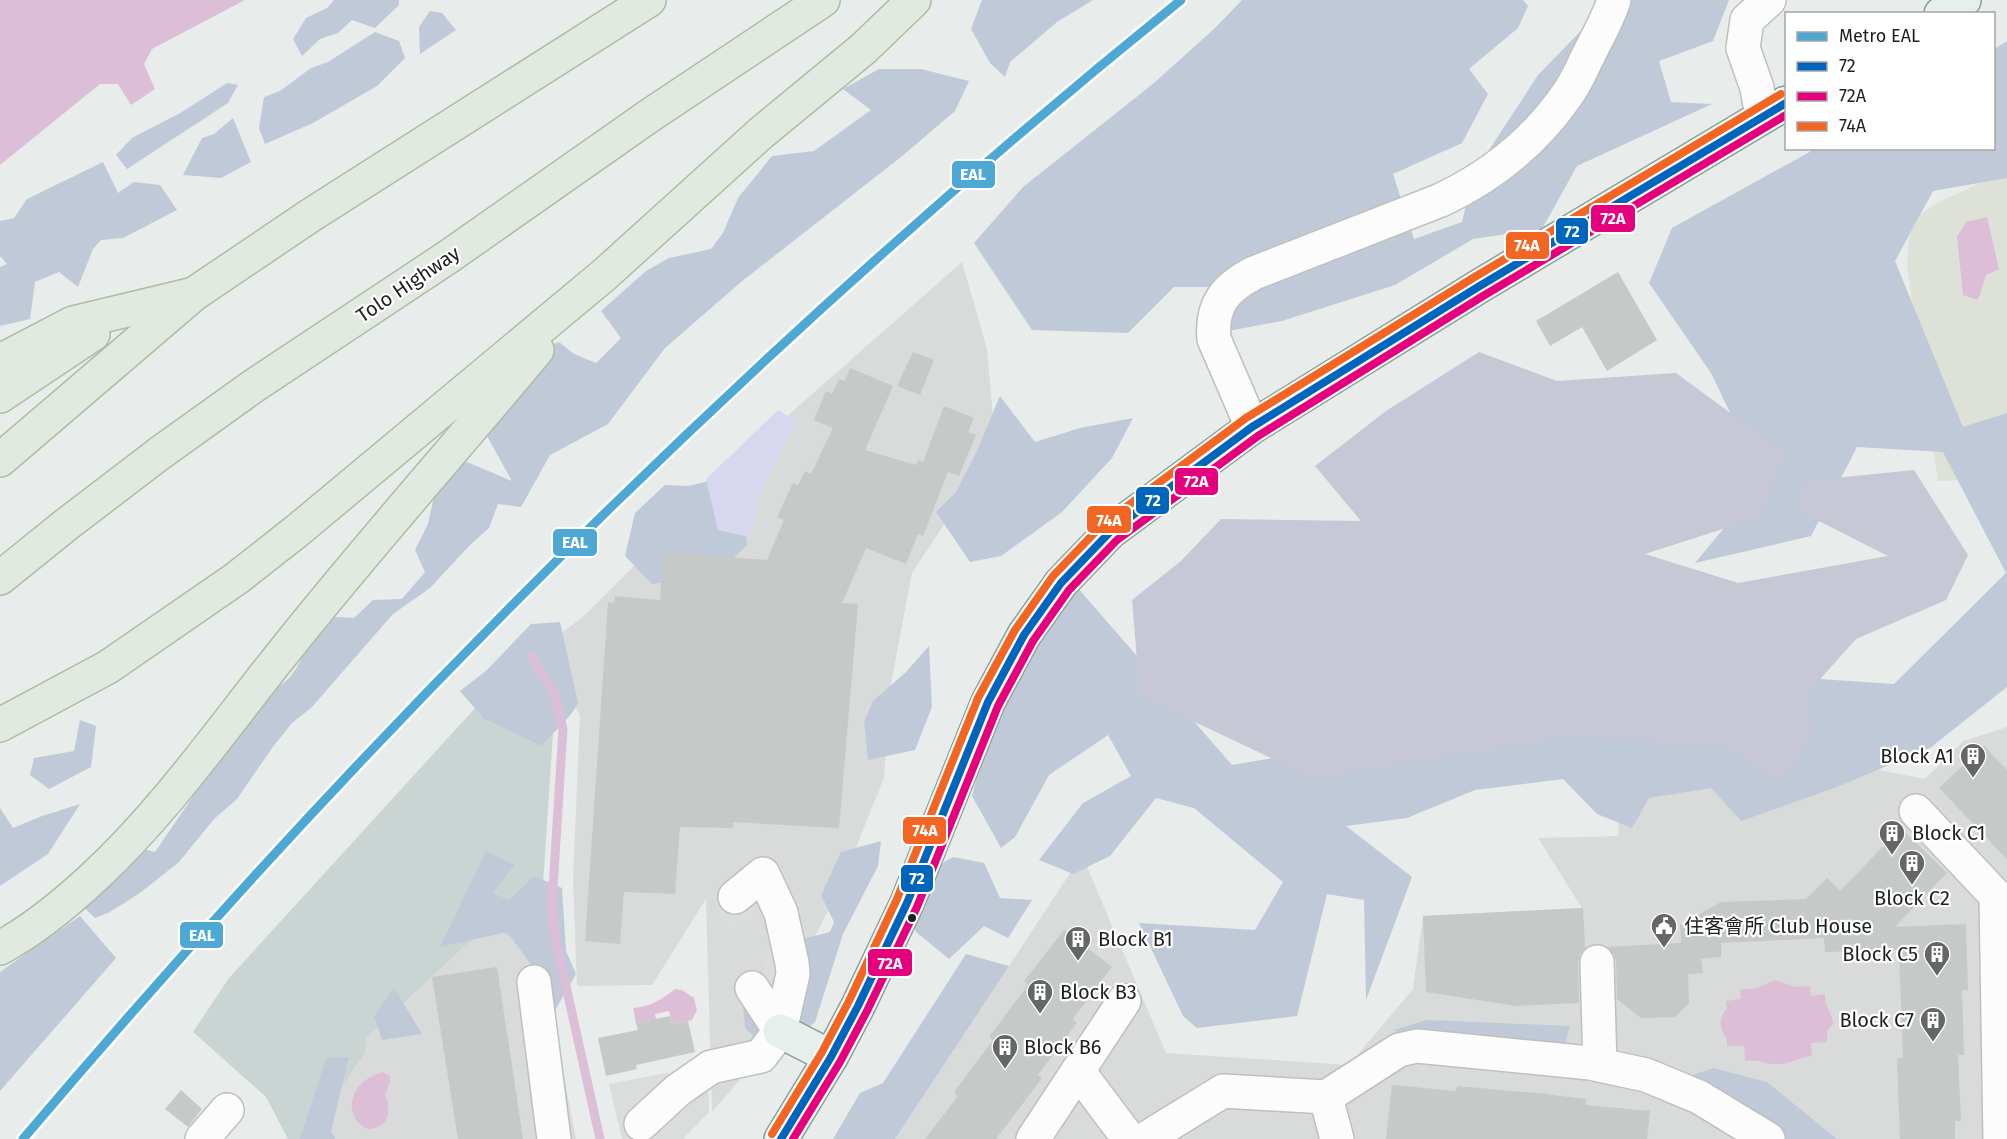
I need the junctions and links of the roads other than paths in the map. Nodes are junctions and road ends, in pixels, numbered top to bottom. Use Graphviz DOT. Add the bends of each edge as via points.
graph roads {
  1 [pos="649,0"];
  2 [pos="823,0"];
  3 [pos="914,0"];
  4 [pos="1614,0"];
  5 [pos="1769,0"];
  6 [pos="1964,0"];
  7 [pos="1944,12"];
  8 [pos="1774,110"];
  9 [pos="604,275"];
  10 [pos="194,294"];
  11 [pos="132,308"];
  12 [pos="0,361"];
  13 [pos="0,396"];
  14 [pos="1252,427"];
  15 [pos="0,460"];
  16 [pos="0,578"];
  17 [pos="0,725"];
  18 [pos="1916,811"];
  19 [pos="735,897"];
  20 [pos="0,948"];
  21 [pos="1597,962"];
  22 [pos="534,982"];
  23 [pos="752,988"];
  24 [pos="1124,1001"];
  25 [pos="780,1031"];
  26 [pos="831,1057"];
  27 [pos="1600,1065"];
  28 [pos="1078,1071"];
  29 [pos="1326,1097"];
  30 [pos="227,1110"];
  31 [pos="641,1125"];
  32 [pos="202,1139"];
  33 [pos="554,1139"];
  34 [pos="781,1139"];
  35 [pos="1033,1139"];
  36 [pos="1129,1139"];
  37 [pos="1145,1139"];
  38 [pos="1336,1139"];
  39 [pos="1768,1139"];
  40 [pos="2000,1139"];
  1 -- 10 [label="highway"];
  2 -- 16 [label="highway, Tolo Highway" via="649,116 448,258 255,385 160,453"];
  3 -- 9 [label="highway" via="863,50 761,133"];
  4 -- 14 [label="lane" via="1569,93 1532,136 1491,172 1441,200 1254,273 1220,300 1214,339"];
  5 -- 8 [label="lane" via="1747,20 1743,48 1757,88"];
  6 -- 7 [label="main road"];
  8 -- 14 [label="main road" via="1478,286"];
  9 -- 17 [label="highway" via="237,578 108,667"];
  9 -- 20 [label="highway" via="350,570 145,827 68,901 40,924"];
  10 -- 11 [label="highway"];
  10 -- 15 [label="highway"];
  11 -- 12 [label="highway" via="73,324"];
  11 -- 13 [label="highway"];
  14 -- 26 [label="main road" via="1110,532 1061,583 1024,634 988,702 907,903"];
  18 -- 40 [label="lane" via="1996,896"];
  19 -- 25 [label="lane" via="763,874 781,913 793,974"];
  21 -- 27 [label="lane"];
  22 -- 33 [label="lane"];
  23 -- 25 [label="lane"];
  24 -- 28 [label="lane"];
  25 -- 26 [label="main road"];
  25 -- 31 [label="lane" via="760,1056 711,1067 678,1090"];
  26 -- 34 [label="main road"];
  27 -- 29 [label="lane" via="1407,1047"];
  27 -- 39 [label="lane" via="1673,1085"];
  28 -- 35 [label="lane"];
  28 -- 36 [label="lane"];
  29 -- 37 [label="lane" via="1223,1091"];
  29 -- 38 [label="lane"];
  30 -- 32 [label="lane"];
}
